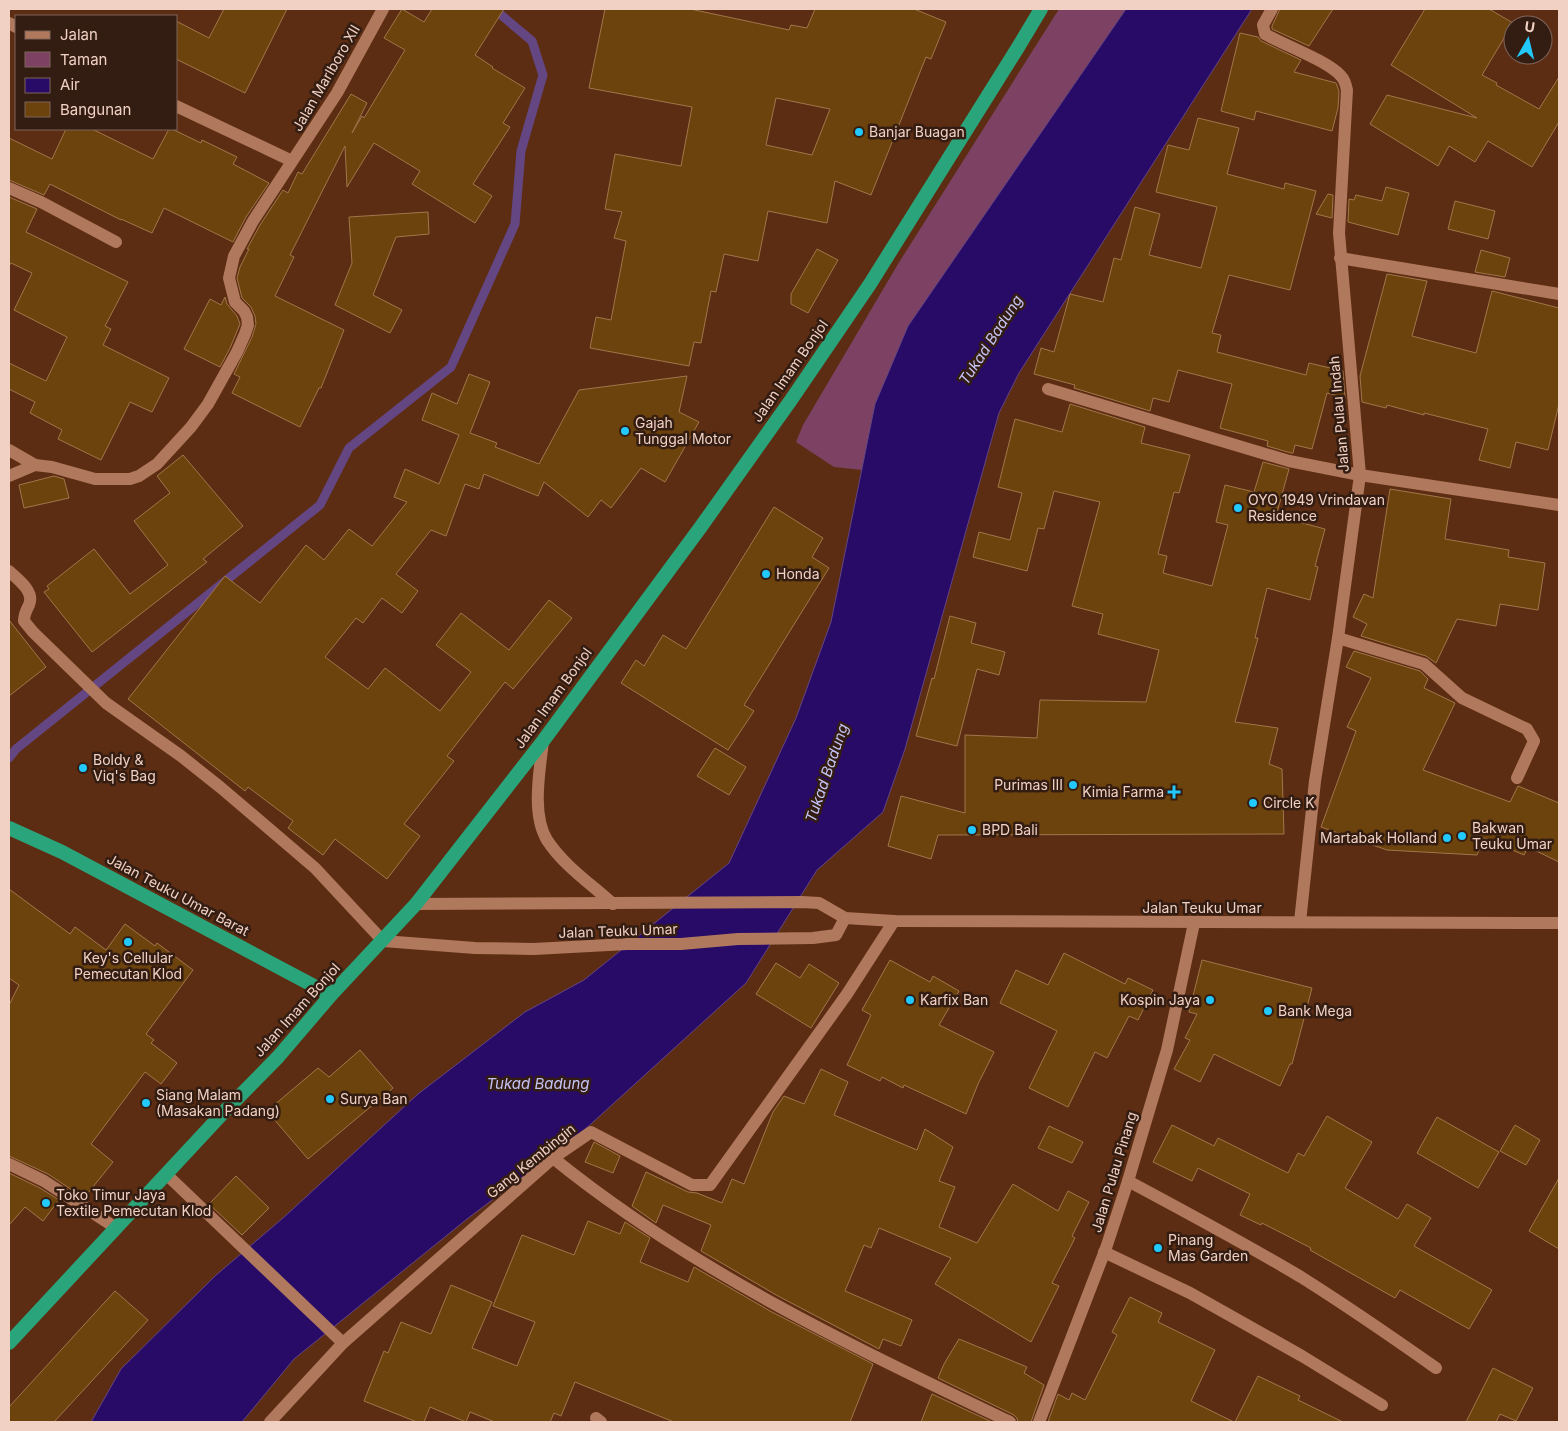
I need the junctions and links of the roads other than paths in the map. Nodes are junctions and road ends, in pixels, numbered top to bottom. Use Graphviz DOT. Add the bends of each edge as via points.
graph roads {
  1 [pos="383,9"];
  2 [pos="1041,9"];
  3 [pos="1272,9"];
  4 [pos="178,107"];
  5 [pos="292,161"];
  6 [pos="9,188"];
  7 [pos="116,242"];
  8 [pos="1340,258"];
  9 [pos="1559,294"];
  10 [pos="1048,389"];
  11 [pos="9,450"];
  12 [pos="35,465"];
  13 [pos="1360,475"];
  14 [pos="9,476"];
  15 [pos="1559,504"];
  16 [pos="9,571"];
  17 [pos="1338,638"];
  18 [pos="543,741"];
  19 [pos="1517,778"];
  20 [pos="11,829"];
  21 [pos="416,904"];
  22 [pos="620,904"];
  23 [pos="844,918"];
  24 [pos="894,921"];
  25 [pos="1300,922"];
  26 [pos="1194,923"];
  27 [pos="1559,923"];
  28 [pos="383,941"];
  29 [pos="331,995"];
  30 [pos="553,1158"];
  31 [pos="9,1164"];
  32 [pos="166,1174"];
  33 [pos="1128,1181"];
  34 [pos="116,1228"];
  35 [pos="1104,1252"];
  36 [pos="340,1340"];
  37 [pos="9,1343"];
  38 [pos="1436,1368"];
  39 [pos="1382,1405"];
  40 [pos="270,1422"];
  41 [pos="1010,1422"];
  42 [pos="1039,1422"];
  1 -- 5 [label="street, Jalan Marlboro XII" via="337,94"];
  2 -- 18 [label="highway, Jalan Imam Bonjol" via="870,284 700,528"];
  3 -- 8 [label="street, Jalan Pulau Indah" via="1264,25 1265,34 1327,66 1340,74 1345,82"];
  4 -- 5 [label="street"];
  5 -- 12 [label="street, Jalan Marlboro XII" via="234,256 229,278 235,302 244,311 248,325 208,404 191,427 157,464 130,479 95,479"];
  6 -- 7 [label="street"];
  8 -- 9 [label="street"];
  8 -- 13 [label="street, Jalan Pulau Indah"];
  10 -- 13 [label="street" via="1289,461"];
  11 -- 12 [label="street"];
  12 -- 14 [label="street"];
  13 -- 15 [label="street"];
  13 -- 17 [label="street, Jalan Pulau Indah"];
  16 -- 28 [label="street" via="31,597 24,621 97,694 181,756 315,868"];
  17 -- 19 [label="street" via="1424,664 1462,698 1527,729 1534,742"];
  17 -- 25 [label="street, Jalan Pulau Indah" via="1315,781"];
  18 -- 21 [label="highway, Jalan Imam Bonjol"];
  18 -- 22 [label="street" via="538,800 546,838 556,852"];
  20 -- 29 [label="highway, Jalan Teuku Umar Barat" via="62,852"];
  21 -- 22 [label="street, Jalan Teuku Umar"];
  21 -- 28 [label="highway, Jalan Imam Bonjol"];
  22 -- 23 [label="street, Jalan Teuku Umar" via="802,902 819,904"];
  23 -- 24 [label="street, Jalan Teuku Umar"];
  23 -- 28 [label="street, Jalan Teuku Umar" via="836,935 814,938 534,949"];
  24 -- 26 [label="street, Jalan Teuku Umar"];
  24 -- 30 [label="street, Gang Kembingin" via="847,994 710,1185 692,1185 591,1132"];
  25 -- 26 [label="street, Jalan Teuku Umar"];
  25 -- 27 [label="street, Jalan Teuku Umar"];
  26 -- 33 [label="street, Jalan Pulau Pinang" via="1167,1050"];
  28 -- 29 [label="highway, Jalan Imam Bonjol"];
  29 -- 32 [label="highway, Jalan Imam Bonjol" via="278,1057"];
  30 -- 36 [label="street, Gang Kembingin"];
  30 -- 41 [label="street" via="616,1207 758,1296"];
  31 -- 34 [label="street" via="44,1181"];
  32 -- 34 [label="highway, Jalan Imam Bonjol"];
  32 -- 36 [label="street"];
  33 -- 35 [label="street, Jalan Pulau Pinang"];
  33 -- 38 [label="street" via="1301,1278"];
  34 -- 37 [label="highway, Jalan Imam Bonjol"];
  35 -- 39 [label="street" via="1190,1293"];
  35 -- 42 [label="street, Jalan Pulau Pinang"];
  36 -- 40 [label="street, Gang Kembingin"];
}
